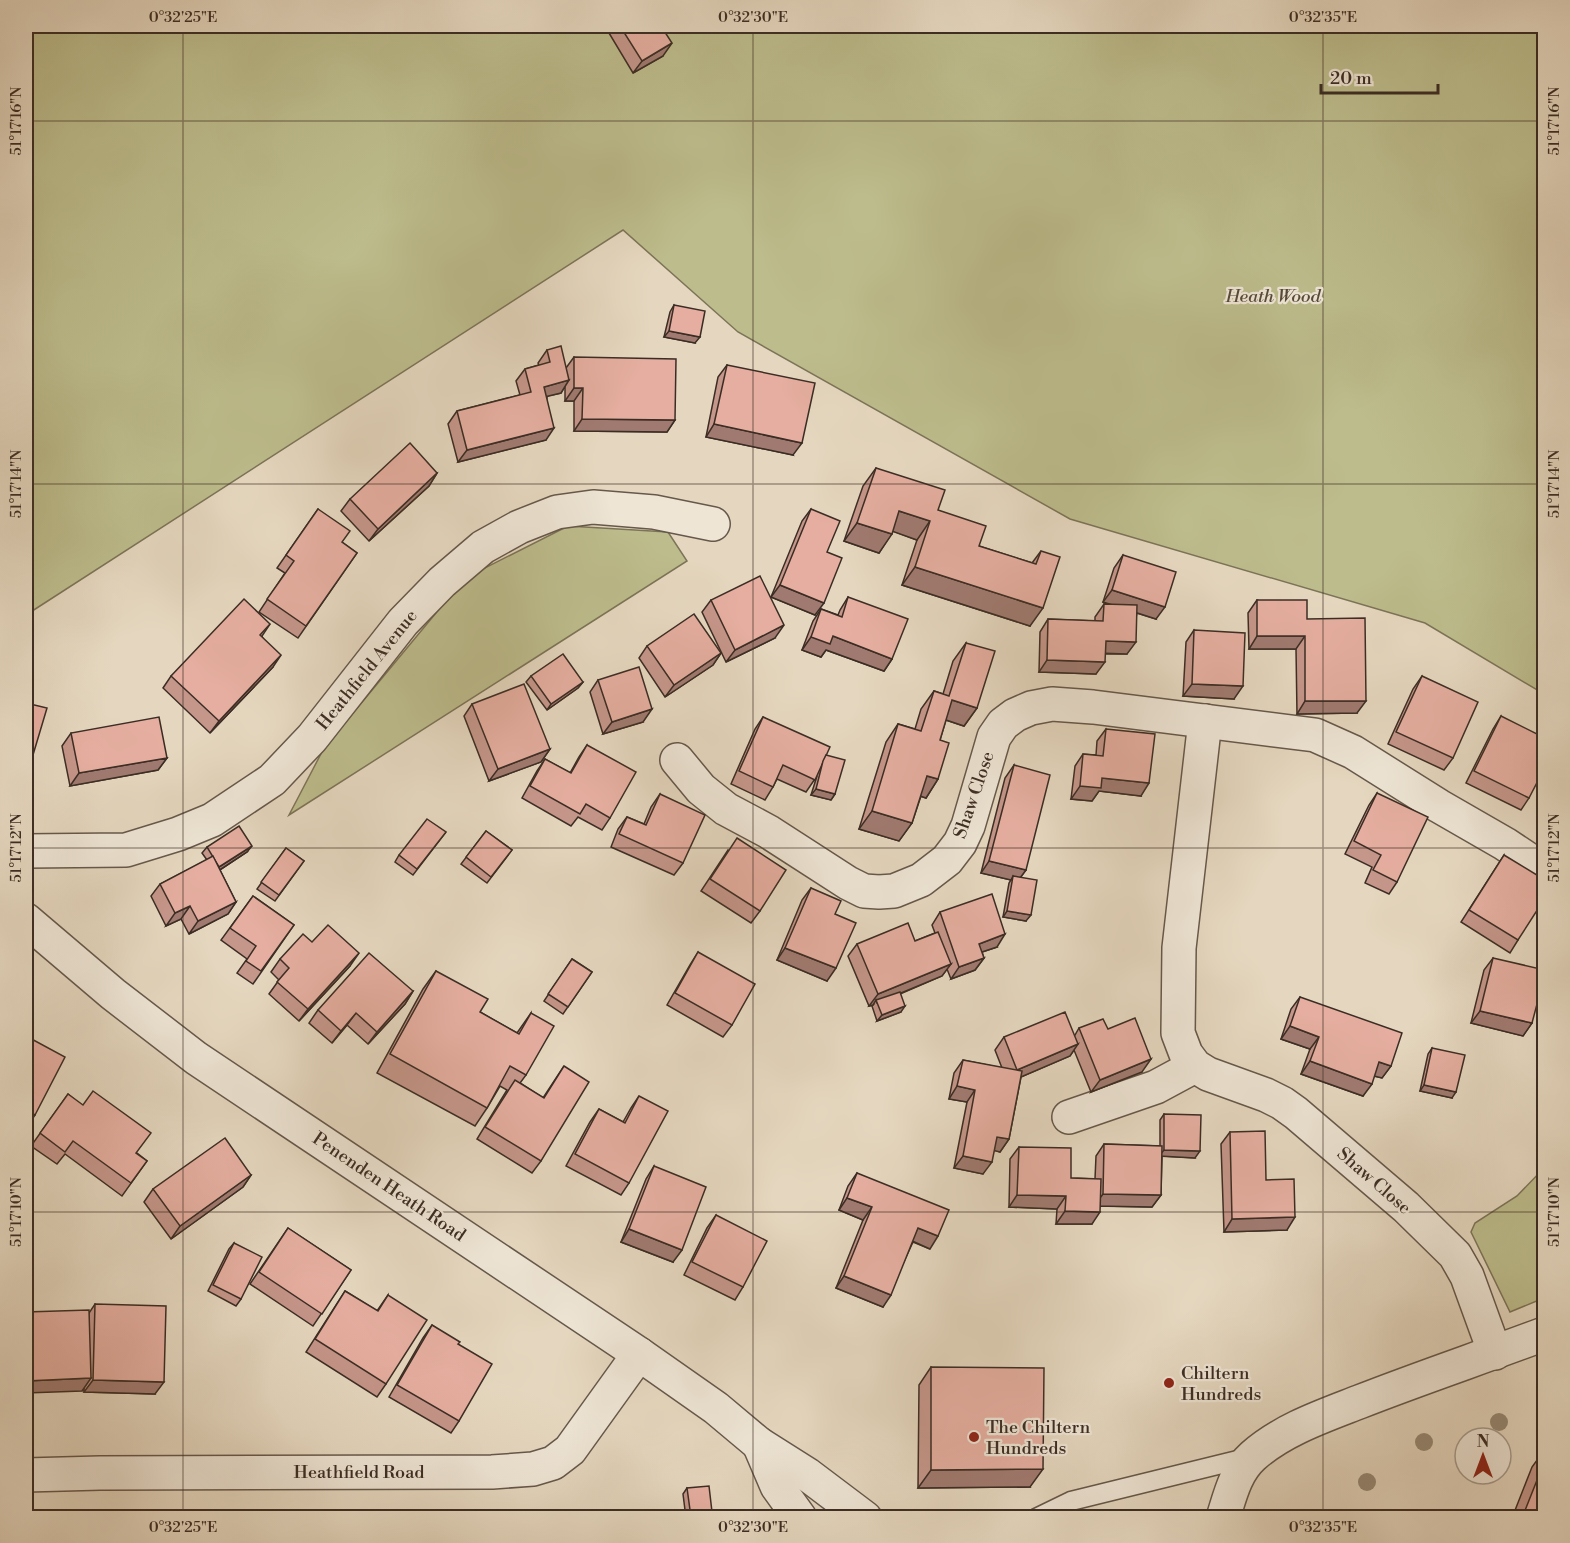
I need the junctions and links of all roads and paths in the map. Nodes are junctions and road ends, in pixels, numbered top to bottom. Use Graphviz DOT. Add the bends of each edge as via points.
graph roads {
  1 [pos="712,524"];
  2 [pos="1205,721"];
  3 [pos="677,760"];
  4 [pos="26,851"];
  5 [pos="1545,870"];
  6 [pos="26,920"];
  7 [pos="1195,1066"];
  8 [pos="1069,1117"];
  9 [pos="1545,1334"];
  10 [pos="1495,1353"];
  11 [pos="639,1354"];
  12 [pos="759,1444"];
  13 [pos="1252,1457"];
  14 [pos="26,1475"];
  15 [pos="800,1518"];
  16 [pos="865,1518"];
  17 [pos="1036,1518"];
  18 [pos="1223,1518"];
  1 -- 4 [label="street, Heathfield Avenue" via="654,512 593,507 557,512 519,527 483,547 442,582 403,622 312,738 264,786 212,820 126,850"];
  2 -- 3 [label="street, Shaw Close" via="1065,704 1045,705 1015,715 994,737 960,843 921,880 894,891 864,891 848,883 726,809 701,789"];
  2 -- 5 [label="street, Shaw Close" via="1329,740"];
  2 -- 7 [label="street" via="1180,938 1177,1016 1180,1043"];
  6 -- 11 [label="street, Penenden Heath Road" via="196,1058"];
  7 -- 8 [label="street" via="1156,1087"];
  7 -- 10 [label="street, Shaw Close" via="1282,1103 1445,1244 1467,1276"];
  9 -- 10 [label="street"];
  10 -- 13 [label="street" via="1320,1417 1280,1437"];
  11 -- 12 [label="street, Penenden Heath Road"];
  11 -- 14 [label="street, Heathfield Road" via="570,1450 553,1463 533,1469"];
  12 -- 15 [label="street, Penenden Heath Road" via="777,1486"];
  12 -- 16 [label="street, Penenden Heath Road"];
  13 -- 17 [label="lane" via="1071,1501"];
  13 -- 18 [label="street" via="1234,1481"];
}
